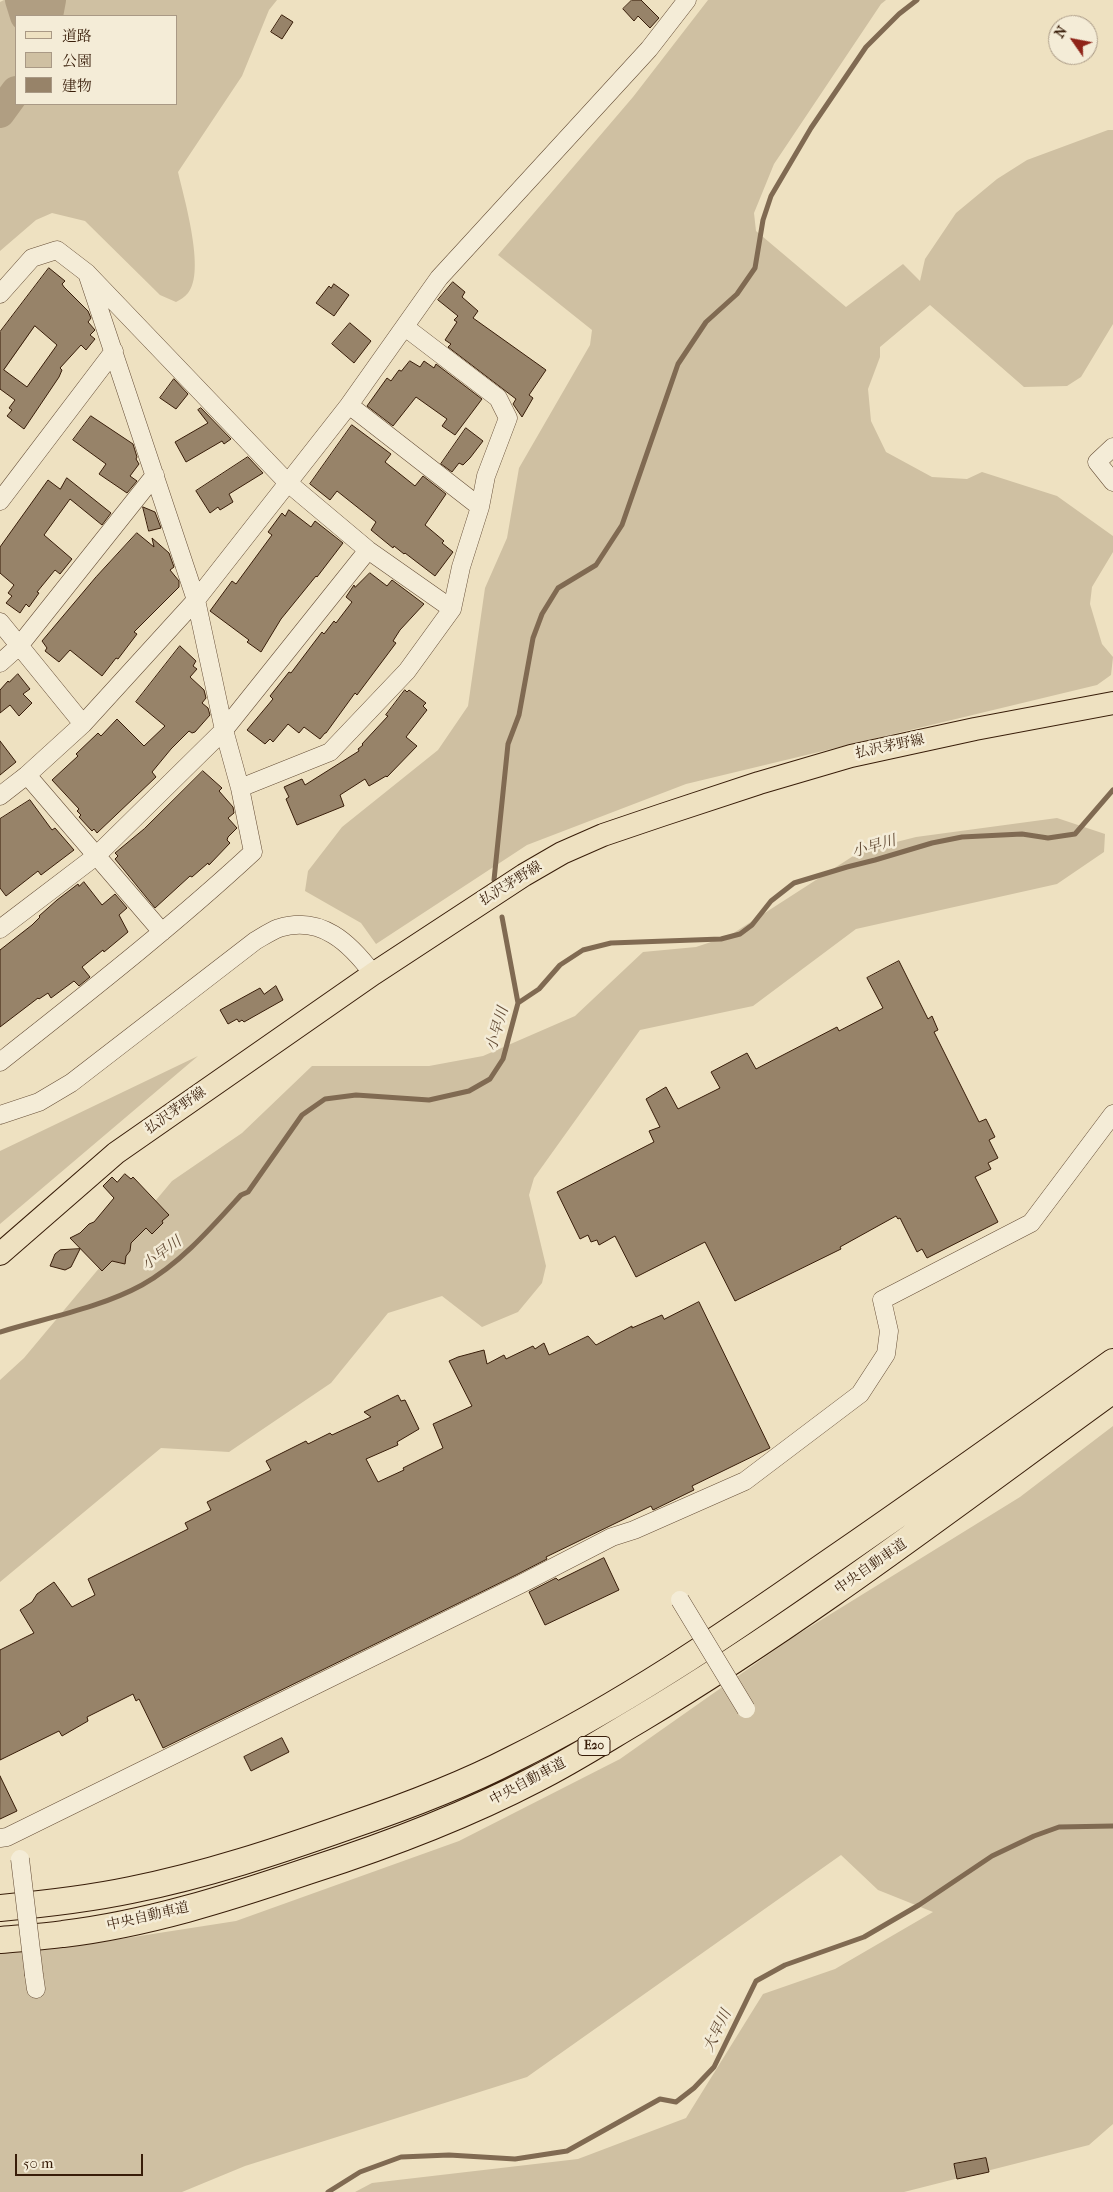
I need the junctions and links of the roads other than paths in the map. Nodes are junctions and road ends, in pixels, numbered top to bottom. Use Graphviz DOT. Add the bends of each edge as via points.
graph roads {
  1 [pos="687,0"];
  2 [pos="88,272"];
  3 [pos="0,294"];
  4 [pos="405,327"];
  5 [pos="114,351"];
  6 [pos="349,405"];
  7 [pos="1113,447"];
  8 [pos="155,475"];
  9 [pos="287,482"];
  10 [pos="1113,482"];
  11 [pos="0,501"];
  12 [pos="480,508"];
  13 [pos="368,550"];
  14 [pos="196,600"];
  15 [pos="452,609"];
  16 [pos="0,622"];
  17 [pos="19,646"];
  18 [pos="0,663"];
  19 [pos="1113,703"];
  20 [pos="83,724"];
  21 [pos="224,730"];
  22 [pos="27,775"];
  23 [pos="240,788"];
  24 [pos="0,796"];
  25 [pos="96,856"];
  26 [pos="0,929"];
  27 [pos="162,932"];
  28 [pos="373,974"];
  29 [pos="0,1062"];
  30 [pos="1113,1114"];
  31 [pos="0,1115"];
  32 [pos="0,1254"];
  33 [pos="1113,1362"];
  34 [pos="1113,1390"];
  35 [pos="677,1598"];
  36 [pos="748,1714"];
  37 [pos="0,1838"];
  38 [pos="20,1859"];
  39 [pos="0,1908"];
  40 [pos="0,1940"];
  41 [pos="35,1982"];
  1 -- 4 [label="street" via="649,49 467,245"];
  2 -- 3 [label="street" via="57,250 32,258"];
  2 -- 5 [label="street"];
  2 -- 9 [label="street"];
  4 -- 6 [label="street"];
  4 -- 12 [label="street" via="498,398 508,418 486,476"];
  5 -- 8 [label="street"];
  5 -- 11 [label="street"];
  6 -- 9 [label="street"];
  6 -- 12 [label="street"];
  7 -- 10 [label="street" via="1097,462"];
  8 -- 14 [label="street"];
  8 -- 17 [label="street"];
  9 -- 13 [label="street"];
  9 -- 14 [label="street"];
  12 -- 15 [label="street" via="461,567"];
  13 -- 15 [label="street"];
  13 -- 21 [label="street"];
  14 -- 20 [label="street"];
  14 -- 21 [label="street"];
  15 -- 23 [label="street" via="407,671 330,752"];
  16 -- 17 [label="street"];
  17 -- 18 [label="street"];
  17 -- 20 [label="street"];
  19 -- 28 [label="main road, 払沢茅野線" via="852,756 759,783 603,836 562,853 524,875"];
  20 -- 22 [label="street"];
  21 -- 23 [label="street"];
  21 -- 25 [label="street"];
  22 -- 24 [label="street"];
  22 -- 25 [label="street"];
  23 -- 27 [label="street" via="253,852"];
  25 -- 26 [label="street"];
  25 -- 27 [label="street"];
  27 -- 29 [label="street"];
  28 -- 31 [label="street" via="346,942 328,931 304,925 279,928 255,941 71,1084 39,1102"];
  28 -- 32 [label="main road, 払沢茅野線" via="116,1153"];
  30 -- 37 [label="street" via="1031,1223 882,1300 889,1331 886,1354 860,1394 745,1481 612,1537 8,1837"];
  33 -- 39 [label="highway, 中央自動車道 / E20" via="977,1461 747,1620 622,1700 512,1760 399,1809 283,1850 197,1875 132,1890"];
  34 -- 40 [label="highway, 中央自動車道 / E20" via="802,1616 741,1657 539,1778 411,1836 200,1905 64,1934"];
  35 -- 36 [label="street, bridge"];
  38 -- 41 [label="street, bridge"];
}
